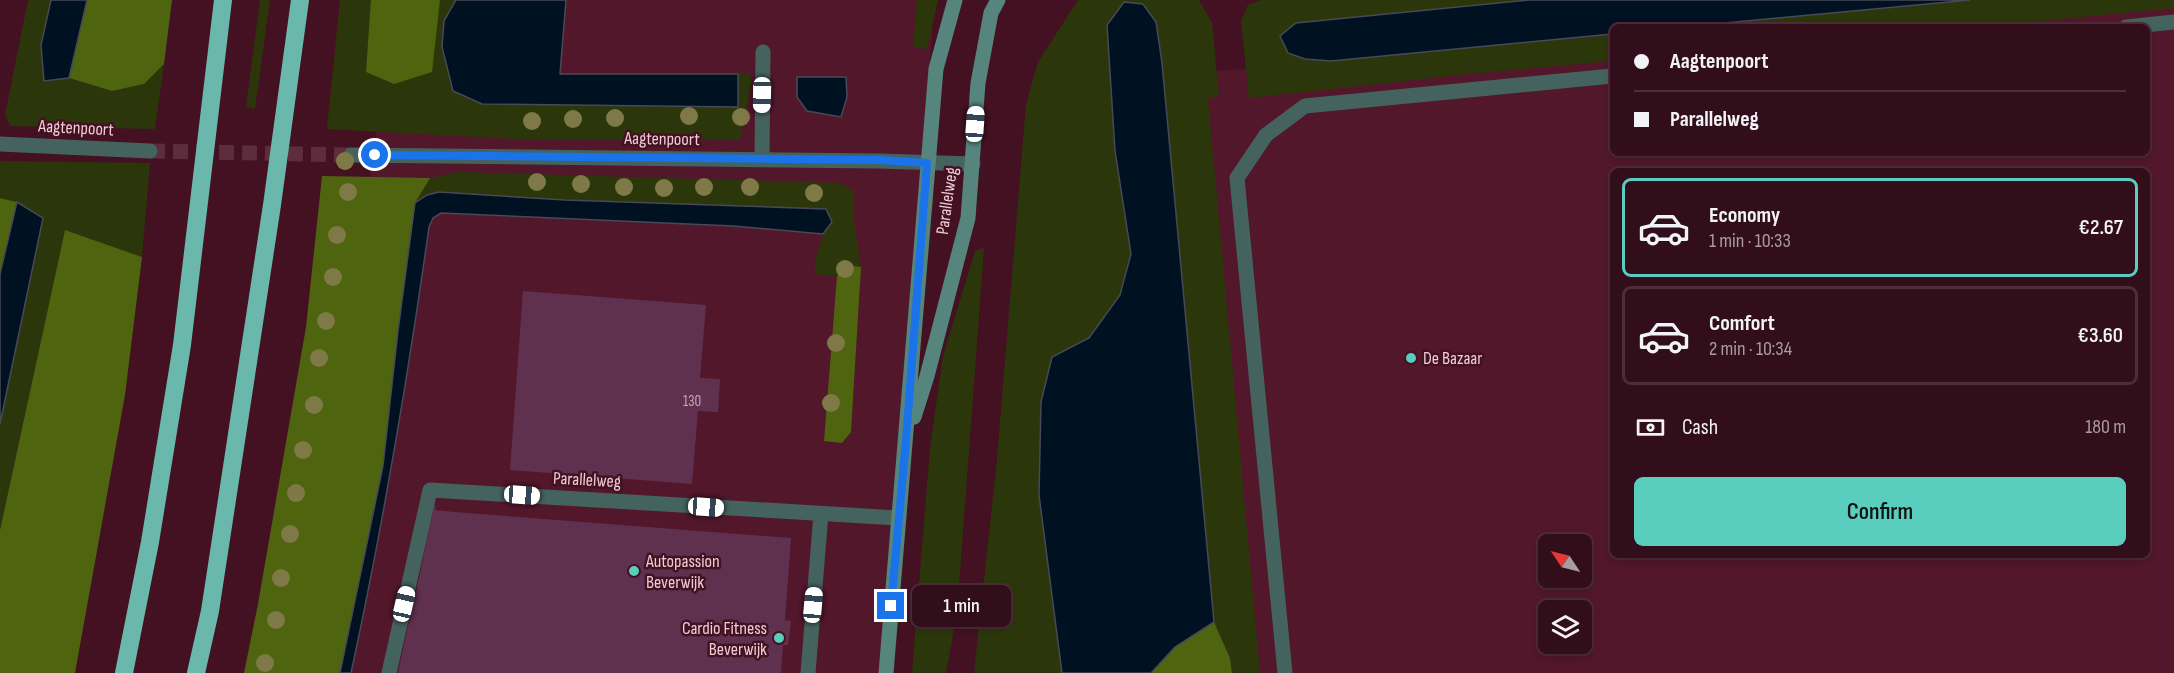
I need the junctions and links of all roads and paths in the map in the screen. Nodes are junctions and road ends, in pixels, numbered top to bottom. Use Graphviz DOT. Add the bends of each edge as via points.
graph roads {
  1 [pos="223,0"];
  2 [pos="300,0"];
  3 [pos="955,0"];
  4 [pos="998,0"];
  5 [pos="2174,22"];
  6 [pos="2150,24"];
  7 [pos="763,52"];
  8 [pos="1610,76"];
  9 [pos="0,144"];
  10 [pos="150,151"];
  11 [pos="351,155"];
  12 [pos="762,159"];
  13 [pos="927,163"];
  14 [pos="973,164"];
  15 [pos="906,440"];
  16 [pos="821,514"];
  17 [pos="898,518"];
  18 [pos="124,673"];
  19 [pos="196,673"];
  20 [pos="389,673"];
  21 [pos="808,673"];
  22 [pos="886,673"];
  23 [pos="1285,673"];
  1 -- 18 [label="highway" via="182,345"];
  2 -- 19 [label="highway" via="210,611"];
  3 -- 13 [label="main road, Parallelweg" via="936,69"];
  4 -- 14 [label="main road, Parallelweg" via="991,13 978,83"];
  5 -- 6 [label="street"];
  7 -- 12 [label="street"];
  8 -- 23 [label="street" via="1305,106 1266,135 1237,178"];
  9 -- 10 [label="street, Aagtenpoort"];
  11 -- 12 [label="street, Aagtenpoort"];
  12 -- 13 [label="street, Aagtenpoort"];
  13 -- 14 [label="street, Aagtenpoort"];
  13 -- 15 [label="main road, Parallelweg"];
  14 -- 15 [label="main road, Parallelweg" via="968,218 927,376"];
  15 -- 17 [label="main road, Parallelweg"];
  16 -- 17 [label="street, Parallelweg"];
  16 -- 20 [label="street, Parallelweg" via="430,490"];
  16 -- 21 [label="street"];
  17 -- 22 [label="main road, Parallelweg"];
}
